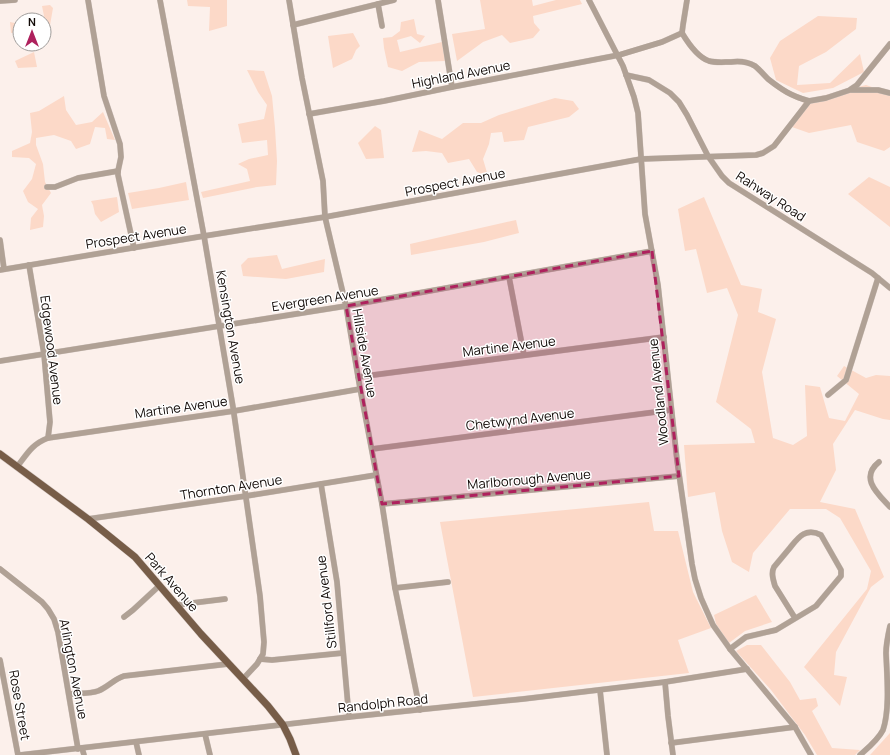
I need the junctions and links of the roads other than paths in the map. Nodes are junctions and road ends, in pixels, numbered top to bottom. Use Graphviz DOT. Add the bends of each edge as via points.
graph roads {
  1 [pos="15,0"];
  2 [pos="88,0"];
  3 [pos="160,0"];
  4 [pos="289,0"];
  5 [pos="394,0"];
  6 [pos="438,0"];
  7 [pos="589,0"];
  8 [pos="687,0"];
  9 [pos="0,1"];
  10 [pos="378,4"];
  11 [pos="293,24"];
  12 [pos="382,26"];
  13 [pos="682,33"];
  14 [pos="890,44"];
  15 [pos="618,56"];
  16 [pos="626,75"];
  17 [pos="452,87"];
  18 [pos="850,90"];
  19 [pos="890,93"];
  20 [pos="809,101"];
  21 [pos="309,114"];
  22 [pos="708,156"];
  23 [pos="641,159"];
  24 [pos="118,171"];
  25 [pos="47,187"];
  26 [pos="325,217"];
  27 [pos="204,236"];
  28 [pos="0,240"];
  29 [pos="134,248"];
  30 [pos="652,251"];
  31 [pos="29,265"];
  32 [pos="2,270"];
  33 [pos="509,277"];
  34 [pos="878,278"];
  35 [pos="890,288"];
  36 [pos="346,306"];
  37 [pos="219,326"];
  38 [pos="664,337"];
  39 [pos="44,354"];
  40 [pos="524,355"];
  41 [pos="0,361"];
  42 [pos="358,377"];
  43 [pos="360,389"];
  44 [pos="828,395"];
  45 [pos="671,410"];
  46 [pos="234,411"];
  47 [pos="48,438"];
  48 [pos="372,449"];
  49 [pos="0,454"];
  50 [pos="879,462"];
  51 [pos="17,467"];
  52 [pos="376,475"];
  53 [pos="679,476"];
  54 [pos="321,484"];
  55 [pos="246,496"];
  56 [pos="382,504"];
  57 [pos="890,507"];
  58 [pos="88,520"];
  59 [pos="0,569"];
  60 [pos="448,582"];
  61 [pos="160,586"];
  62 [pos="395,588"];
  63 [pos="225,600"];
  64 [pos="176,605"];
  65 [pos="124,617"];
  66 [pos="795,618"];
  67 [pos="890,626"];
  68 [pos="730,650"];
  69 [pos="343,653"];
  70 [pos="260,659"];
  71 [pos="0,660"];
  72 [pos="228,664"];
  73 [pos="747,669"];
  74 [pos="243,679"];
  75 [pos="665,682"];
  76 [pos="600,690"];
  77 [pos="69,694"];
  78 [pos="420,710"];
  79 [pos="349,718"];
  80 [pos="283,726"];
  81 [pos="795,727"];
  82 [pos="205,734"];
  83 [pos="136,742"];
  84 [pos="671,743"];
  85 [pos="80,748"];
  86 [pos="19,755"];
  87 [pos="26,755"];
  88 [pos="84,755"];
  89 [pos="139,755"];
  90 [pos="210,755"];
  91 [pos="296,755"];
  92 [pos="607,755"];
  93 [pos="673,755"];
  94 [pos="811,755"];
  95 [pos="860,755"];
  1 -- 9 [label="street"];
  2 -- 24 [label="street" via="104,96 120,144"];
  3 -- 27 [label="street, Kensington Avenue"];
  4 -- 11 [label="street, Hillside Avenue"];
  5 -- 10 [label="street"];
  6 -- 17 [label="street"];
  7 -- 15 [label="street, Woodland Avenue"];
  8 -- 13 [label="street"];
  10 -- 11 [label="street"];
  10 -- 12 [label="street"];
  11 -- 21 [label="street, Hillside Avenue"];
  13 -- 15 [label="street, Highland Avenue"];
  13 -- 20 [label="street" via="688,44 704,59 720,63 738,61 754,66 785,92"];
  14 -- 18 [label="street" via="857,85"];
  15 -- 16 [label="street, Woodland Avenue"];
  15 -- 17 [label="street, Highland Avenue"];
  16 -- 22 [label="street, Rahway Road" via="649,80 670,93 679,102"];
  16 -- 23 [label="street, Woodland Avenue" via="638,113"];
  17 -- 21 [label="street, Highland Avenue"];
  18 -- 19 [label="street" via="878,90"];
  18 -- 20 [label="street"];
  20 -- 22 [label="street, Prospect Avenue" via="774,146 763,153"];
  21 -- 26 [label="street, Hillside Avenue" via="323,181"];
  22 -- 23 [label="street, Prospect Avenue"];
  22 -- 34 [label="street, Rahway Road" via="729,183"];
  23 -- 26 [label="street, Prospect Avenue"];
  23 -- 30 [label="street, Woodland Avenue" via="645,214"];
  24 -- 25 [label="street" via="78,178 55,188"];
  24 -- 29 [label="street"];
  26 -- 27 [label="street, Prospect Avenue"];
  26 -- 36 [label="street, Hillside Avenue"];
  27 -- 29 [label="street, Prospect Avenue"];
  27 -- 37 [label="street, Kensington Avenue"];
  28 -- 32 [label="street"];
  29 -- 31 [label="street, Prospect Avenue"];
  30 -- 33 [label="street, Evergreen Avenue"];
  30 -- 38 [label="street, Woodland Avenue"];
  31 -- 32 [label="street, Prospect Avenue"];
  31 -- 39 [label="street, Edgewood Avenue"];
  33 -- 36 [label="street, Evergreen Avenue"];
  33 -- 40 [label="street"];
  34 -- 35 [label="street, Rahway Road"];
  34 -- 44 [label="street" via="846,380"];
  36 -- 37 [label="street, Evergreen Avenue"];
  36 -- 42 [label="street, Hillside Avenue"];
  37 -- 39 [label="street, Evergreen Avenue"];
  37 -- 46 [label="street, Kensington Avenue"];
  38 -- 40 [label="street, Martine Avenue"];
  38 -- 45 [label="street, Woodland Avenue"];
  39 -- 41 [label="street, Evergreen Avenue"];
  39 -- 47 [label="street, Edgewood Avenue" via="50,422"];
  40 -- 42 [label="street, Martine Avenue"];
  42 -- 43 [label="street, Hillside Avenue"];
  43 -- 46 [label="street, Martine Avenue"];
  43 -- 48 [label="street, Hillside Avenue"];
  45 -- 48 [label="street, Chetwynd Avenue"];
  45 -- 53 [label="street, Woodland Avenue"];
  46 -- 47 [label="street, Martine Avenue"];
  46 -- 55 [label="street, Kensington Avenue"];
  47 -- 51 [label="street, Martine Avenue" via="36,444"];
  48 -- 52 [label="street, Hillside Avenue"];
  49 -- 51 [label="main road, Park Avenue"];
  50 -- 57 [label="street" via="874,467 870,479 875,491"];
  51 -- 58 [label="main road, Park Avenue"];
  52 -- 54 [label="street, Thornton Avenue"];
  52 -- 56 [label="street, Hillside Avenue"];
  53 -- 56 [label="street, Marlborough Avenue"];
  53 -- 68 [label="street, Woodland Avenue" via="695,580 713,625"];
  54 -- 55 [label="street, Thornton Avenue"];
  54 -- 69 [label="street, Stillford Avenue" via="337,582"];
  55 -- 58 [label="street, Thornton Avenue"];
  55 -- 70 [label="street, Kensington Avenue" via="264,642"];
  56 -- 62 [label="street, Hillside Avenue"];
  58 -- 61 [label="main road, Park Avenue" via="135,557"];
  59 -- 77 [label="street, Arlington Avenue" via="42,602 54,619"];
  60 -- 62 [label="street"];
  61 -- 64 [label="main road, Park Avenue"];
  61 -- 65 [label="street"];
  62 -- 78 [label="street, Hillside Avenue"];
  63 -- 64 [label="street"];
  64 -- 72 [label="main road, Park Avenue"];
  66 -- 66 [label="street" via="816,606 841,576 841,570 821,535 817,533 808,532 798,538 774,567 775,586"];
  66 -- 68 [label="street" via="776,630 746,637"];
  67 -- 95 [label="street" via="886,653 888,721 874,743"];
  68 -- 73 [label="street, Woodland Avenue"];
  69 -- 70 [label="street"];
  69 -- 79 [label="street, Stillford Avenue"];
  70 -- 74 [label="street"];
  71 -- 86 [label="street, Rose Street"];
  72 -- 74 [label="main road, Park Avenue"];
  72 -- 77 [label="street" via="124,676 96,691"];
  73 -- 75 [label="street, Randolph Road"];
  73 -- 81 [label="street, Woodland Avenue"];
  74 -- 80 [label="main road, Park Avenue"];
  75 -- 76 [label="street, Randolph Road"];
  75 -- 84 [label="street"];
  76 -- 78 [label="street, Randolph Road"];
  76 -- 92 [label="street"];
  77 -- 85 [label="street, Arlington Avenue"];
  78 -- 79 [label="street, Randolph Road"];
  79 -- 80 [label="street, Randolph Road"];
  80 -- 82 [label="street, Randolph Road"];
  80 -- 91 [label="main road, Park Avenue"];
  81 -- 84 [label="street"];
  81 -- 94 [label="street, Woodland Avenue"];
  82 -- 83 [label="street, Randolph Road"];
  82 -- 90 [label="street"];
  83 -- 85 [label="street, Randolph Road"];
  83 -- 89 [label="street"];
  84 -- 93 [label="street"];
  85 -- 87 [label="street, Randolph Road"];
  85 -- 88 [label="street, Arlington Avenue"];
  86 -- 87 [label="street, Randolph Road"];
}
